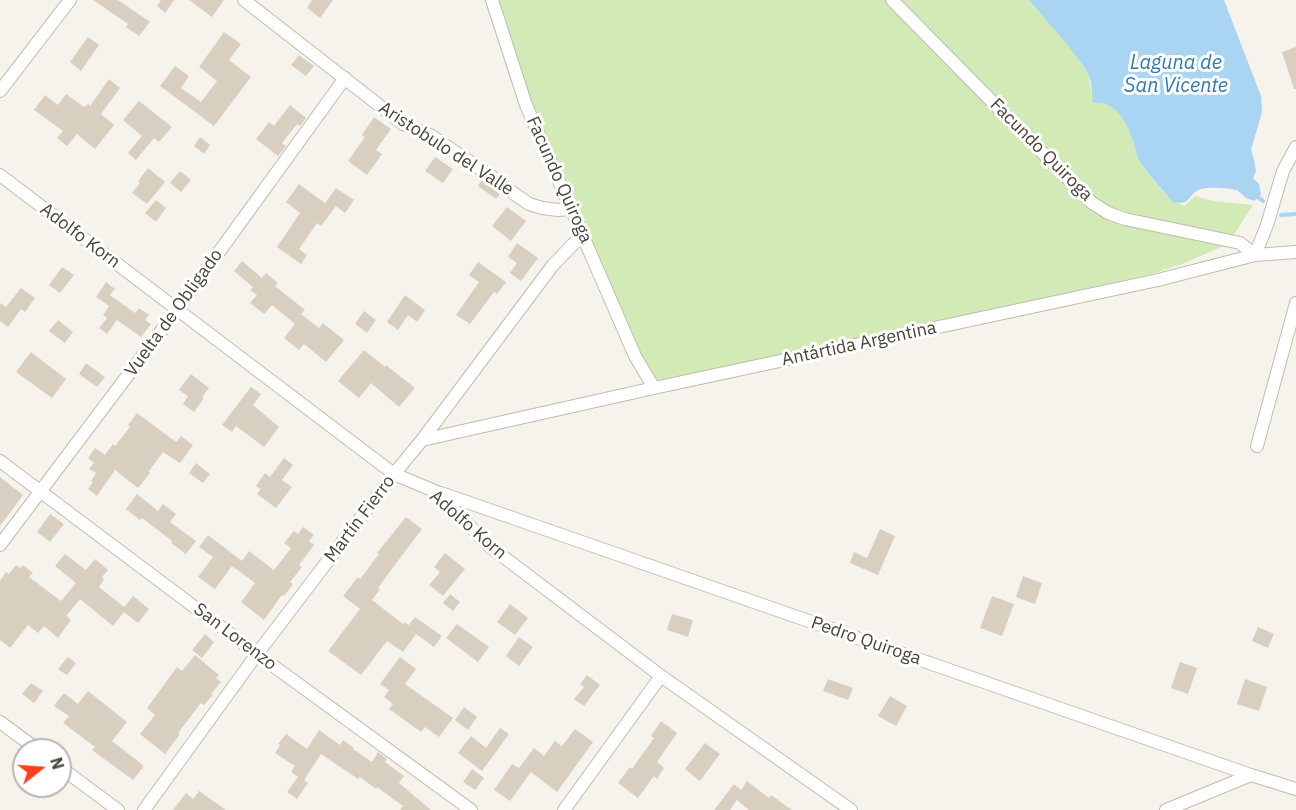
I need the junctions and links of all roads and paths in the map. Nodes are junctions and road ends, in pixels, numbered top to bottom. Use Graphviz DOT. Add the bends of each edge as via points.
graph roads {
  1 [pos="70,0"];
  2 [pos="244,0"];
  3 [pos="492,0"];
  4 [pos="892,0"];
  5 [pos="345,78"];
  6 [pos="0,91"];
  7 [pos="1296,147"];
  8 [pos="0,175"];
  9 [pos="571,209"];
  10 [pos="583,234"];
  11 [pos="1296,252"];
  12 [pos="1255,255"];
  13 [pos="1296,303"];
  14 [pos="177,310"];
  15 [pos="654,388"];
  16 [pos="422,440"];
  17 [pos="1257,446"];
  18 [pos="0,461"];
  19 [pos="394,474"];
  20 [pos="40,492"];
  21 [pos="437,492"];
  22 [pos="0,545"];
  23 [pos="257,654"];
  24 [pos="661,676"];
  25 [pos="0,722"];
  26 [pos="22,738"];
  27 [pos="72,775"];
  28 [pos="1251,776"];
  29 [pos="1296,789"];
  30 [pos="118,810"];
  31 [pos="144,810"];
  32 [pos="471,810"];
  33 [pos="564,810"];
  34 [pos="851,810"];
  35 [pos="1166,810"];
  1 -- 6 [label="street"];
  2 -- 5 [label="street, Aristobulo del Valle"];
  3 -- 9 [label="street, Facundo Quiroga" via="526,105"];
  4 -- 12 [label="street, Facundo Quiroga" via="1083,193 1108,213 1240,243"];
  5 -- 9 [label="street, Aristobulo del Valle" via="403,124 430,135 529,204"];
  5 -- 14 [label="street, Vuelta de Obligado"];
  7 -- 12 [label="street" via="1283,171"];
  8 -- 14 [label="street, Adolfo Korn"];
  9 -- 10 [label="street, Facundo Quiroga"];
  10 -- 15 [label="street, Facundo Quiroga" via="635,356"];
  10 -- 16 [label="street, Martín Fierro" via="553,265"];
  11 -- 12 [label="street, Antártida Argentina"];
  12 -- 15 [label="street, Antártida Argentina" via="1158,280"];
  13 -- 17 [label="street"];
  14 -- 19 [label="street, Adolfo Korn"];
  14 -- 20 [label="street, Vuelta de Obligado"];
  15 -- 16 [label="street, Antártida Argentina"];
  16 -- 19 [label="street, Martín Fierro"];
  18 -- 20 [label="street, San Lorenzo"];
  19 -- 21 [label="street, Adolfo Korn"];
  19 -- 23 [label="street, Martín Fierro"];
  20 -- 22 [label="street, Vuelta de Obligado"];
  20 -- 23 [label="street, San Lorenzo"];
  21 -- 24 [label="street, Adolfo Korn" via="489,546"];
  21 -- 28 [label="street, Pedro Quiroga"];
  23 -- 31 [label="street, Martín Fierro"];
  23 -- 32 [label="street, San Lorenzo"];
  24 -- 33 [label="street"];
  24 -- 34 [label="street, Adolfo Korn"];
  25 -- 26 [label="street"];
  27 -- 30 [label="street"];
  28 -- 29 [label="street, Pedro Quiroga"];
  28 -- 35 [label="street"];
}
